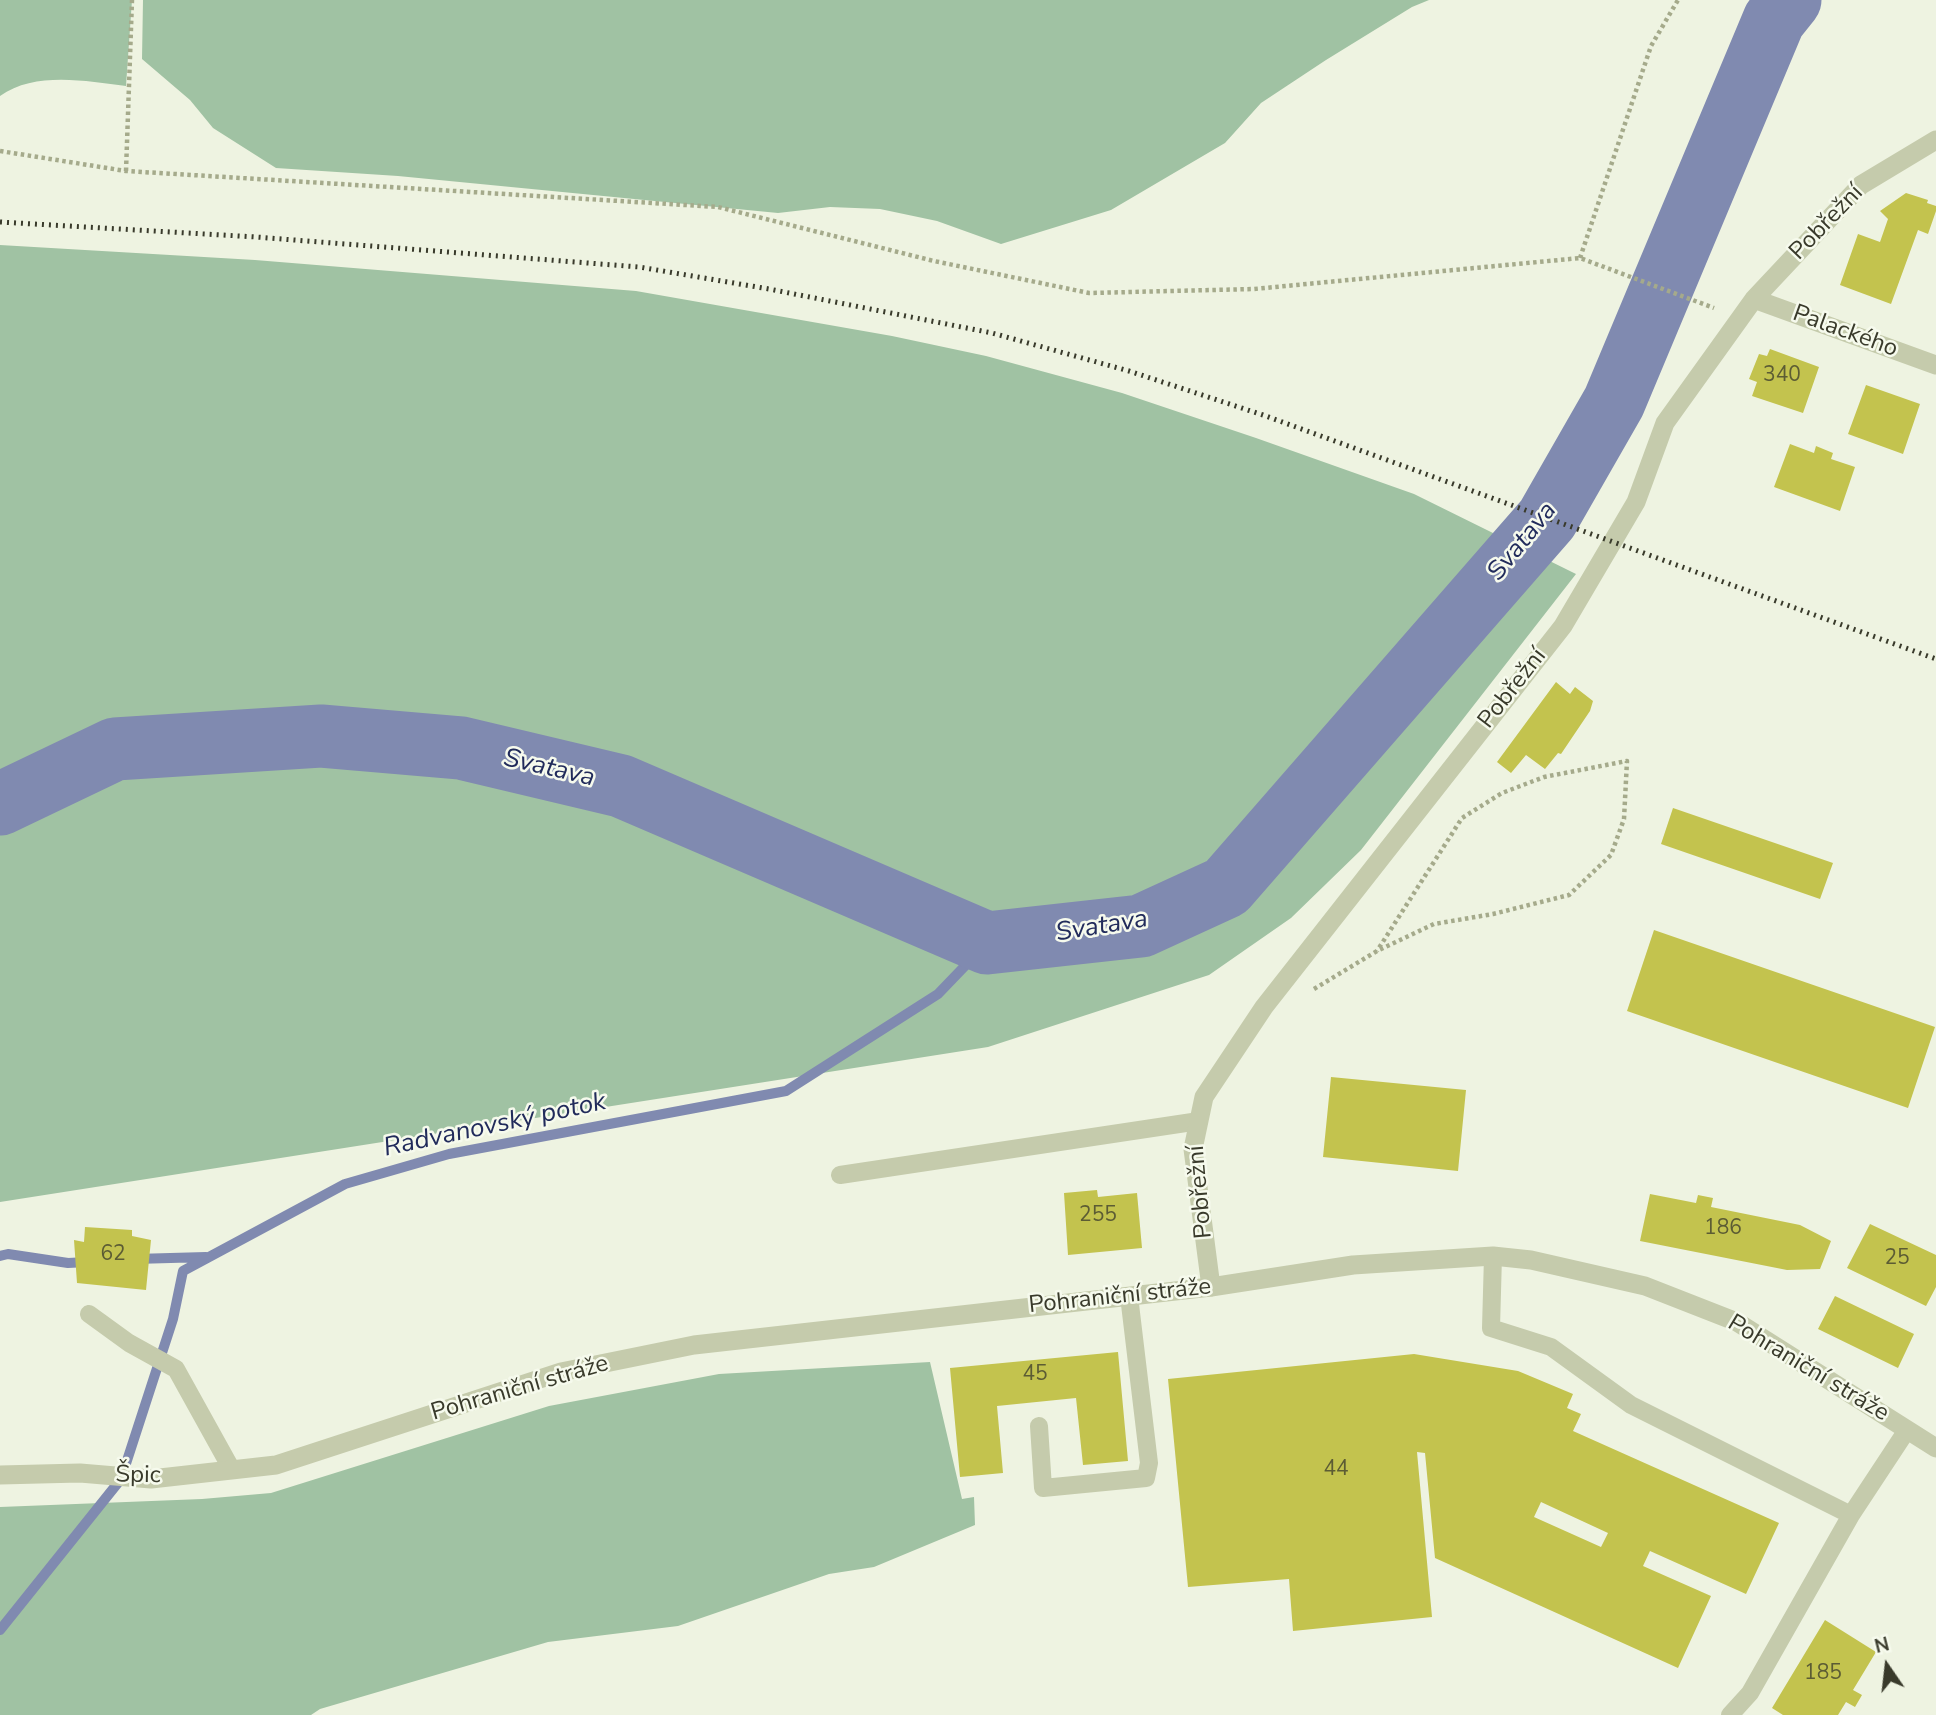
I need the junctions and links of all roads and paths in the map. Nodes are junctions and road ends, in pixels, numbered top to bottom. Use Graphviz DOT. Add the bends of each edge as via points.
graph roads {
  1 [pos="132,0"];
  2 [pos="1678,0"];
  3 [pos="1936,140"];
  4 [pos="0,151"];
  5 [pos="126,171"];
  6 [pos="1580,258"];
  7 [pos="1754,299"];
  8 [pos="1723,312"];
  9 [pos="1936,365"];
  10 [pos="1377,951"];
  11 [pos="1308,993"];
  12 [pos="1199,1121"];
  13 [pos="841,1175"];
  14 [pos="1493,1256"];
  15 [pos="1211,1287"];
  16 [pos="1129,1296"];
  17 [pos="89,1314"];
  18 [pos="1039,1426"];
  19 [pos="1907,1430"];
  20 [pos="1936,1448"];
  21 [pos="276,1465"];
  22 [pos="232,1470"];
  23 [pos="0,1475"];
  24 [pos="1851,1514"];
  25 [pos="1730,1715"];
  1 -- 5 [label="path"];
  2 -- 6 [label="path" via="1651,46"];
  3 -- 7 [label="street, Pobřežní" via="1861,185"];
  4 -- 5 [label="path"];
  5 -- 6 [label="path" via="718,207 934,261 1089,293 1254,289"];
  6 -- 8 [label="path"];
  7 -- 9 [label="street, Palackého"];
  7 -- 12 [label="street, Pobřežní" via="1665,423 1636,502 1563,626 1264,1007 1204,1097"];
  10 -- 10 [label="path" via="1434,924 1569,894 1611,855 1624,819 1627,761 1544,777 1502,793 1462,818"];
  10 -- 11 [label="path"];
  12 -- 13 [label="lane"];
  12 -- 15 [label="street, Pobřežní" via="1193,1149"];
  14 -- 15 [label="street, Pohraniční stráže" via="1353,1265"];
  14 -- 19 [label="street, Pohraniční stráže" via="1645,1286 1737,1322"];
  14 -- 24 [label="lane" via="1491,1328 1551,1347 1631,1405"];
  15 -- 16 [label="street, Pohraniční stráže"];
  16 -- 18 [label="lane" via="1149,1463 1146,1478 1044,1488"];
  16 -- 21 [label="street, Pohraniční stráže" via="680,1348 561,1372"];
  17 -- 22 [label="lane" via="176,1370"];
  19 -- 20 [label="street, Pohraniční stráže"];
  19 -- 24 [label="lane"];
  21 -- 22 [label="street, Špic"];
  22 -- 23 [label="street, Špic" via="151,1479 80,1473"];
  24 -- 25 [label="lane" via="1750,1693"];
}
